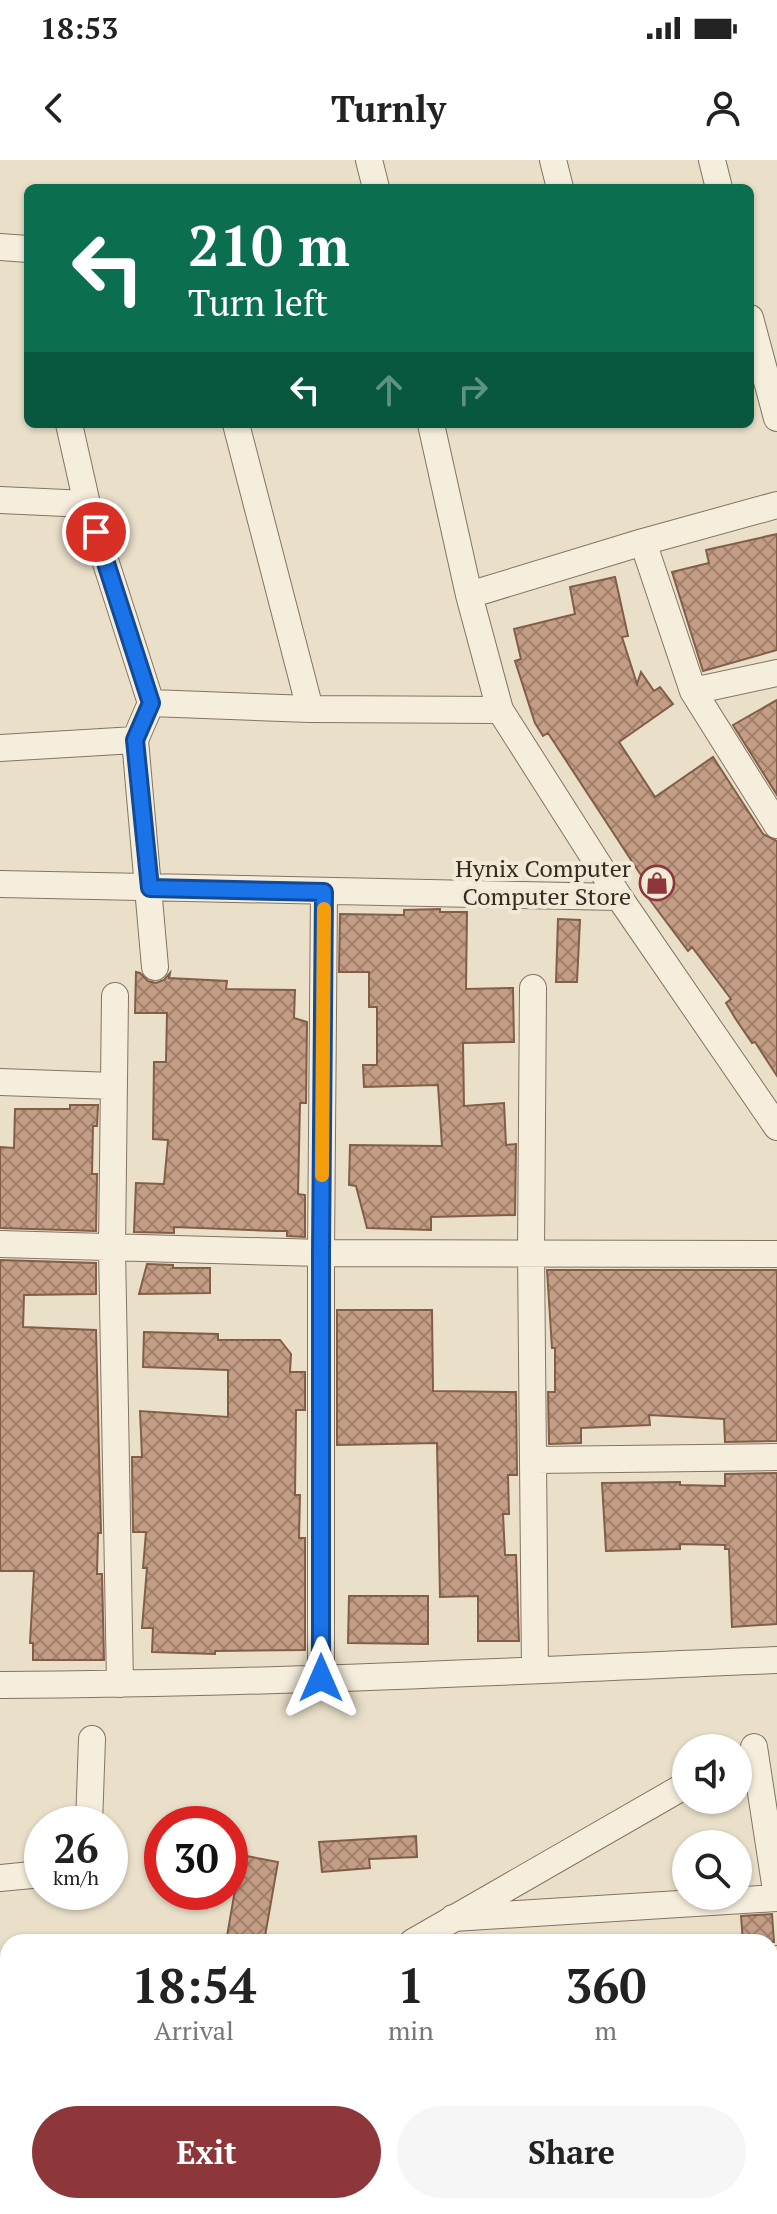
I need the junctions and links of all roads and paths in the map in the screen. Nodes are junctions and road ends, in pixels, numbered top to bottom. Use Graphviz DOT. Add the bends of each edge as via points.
graph roads {
  1 [pos="369,160"];
  2 [pos="553,160"];
  3 [pos="712,160"];
  4 [pos="375,184"];
  5 [pos="559,184"];
  6 [pos="718,184"];
  7 [pos="0,247"];
  8 [pos="24,249"];
  9 [pos="755,363"];
  10 [pos="777,418"];
  11 [pos="70,428"];
  12 [pos="237,428"];
  13 [pos="440,428"];
  14 [pos="0,500"];
  15 [pos="87,504"];
  16 [pos="777,505"];
  17 [pos="643,542"];
  18 [pos="469,595"];
  19 [pos="777,673"];
  20 [pos="693,691"];
  21 [pos="151,703"];
  22 [pos="310,709"];
  23 [pos="500,710"];
  24 [pos="135,740"];
  25 [pos="0,748"];
  26 [pos="777,825"];
  27 [pos="0,884"];
  28 [pos="150,888"];
  29 [pos="324,892"];
  30 [pos="619,897"];
  31 [pos="155,967"];
  32 [pos="533,988"];
  33 [pos="115,996"];
  34 [pos="0,1082"];
  35 [pos="114,1086"];
  36 [pos="777,1127"];
  37 [pos="0,1244"];
  38 [pos="112,1249"];
  39 [pos="531,1252"];
  40 [pos="321,1253"];
  41 [pos="777,1254"];
  42 [pos="777,1457"];
  43 [pos="535,1460"];
  44 [pos="777,1660"];
  45 [pos="535,1670"];
  46 [pos="321,1678"];
  47 [pos="120,1684"];
  48 [pos="0,1685"];
  49 [pos="92,1739"];
  50 [pos="756,1746"];
  51 [pos="672,1793"];
  52 [pos="90,1806"];
  53 [pos="24,1876"];
  54 [pos="0,1878"];
  55 [pos="777,1898"];
  56 [pos="453,1918"];
  57 [pos="426,1934"];
  1 -- 4 [label="street"];
  2 -- 5 [label="street"];
  3 -- 6 [label="street"];
  7 -- 8 [label="street"];
  9 -- 10 [label="street"];
  11 -- 15 [label="street"];
  12 -- 22 [label="street"];
  13 -- 18 [label="street"];
  14 -- 15 [label="street"];
  15 -- 21 [label="street"];
  16 -- 17 [label="street"];
  17 -- 18 [label="street"];
  17 -- 20 [label="street"];
  18 -- 23 [label="street"];
  19 -- 20 [label="street"];
  20 -- 26 [label="street"];
  21 -- 22 [label="street"];
  21 -- 24 [label="street"];
  22 -- 23 [label="street"];
  23 -- 30 [label="street"];
  24 -- 25 [label="street"];
  24 -- 28 [label="street"];
  27 -- 28 [label="street"];
  28 -- 29 [label="street"];
  28 -- 31 [label="street"];
  29 -- 30 [label="street"];
  29 -- 40 [label="street"];
  30 -- 36 [label="street"];
  32 -- 39 [label="street"];
  33 -- 35 [label="street"];
  34 -- 35 [label="street"];
  35 -- 38 [label="street"];
  37 -- 38 [label="street"];
  38 -- 40 [label="street"];
  38 -- 47 [label="street"];
  39 -- 40 [label="street"];
  39 -- 41 [label="street"];
  39 -- 43 [label="street"];
  40 -- 46 [label="street"];
  42 -- 43 [label="street"];
  43 -- 45 [label="street"];
  44 -- 45 [label="street"];
  45 -- 46 [label="street"];
  46 -- 47 [label="street"];
  47 -- 48 [label="street"];
  49 -- 52 [label="street"];
  50 -- 55 [label="street"];
  51 -- 56 [label="street"];
  53 -- 54 [label="street"];
  55 -- 56 [label="street"];
  56 -- 57 [label="street"];
}
